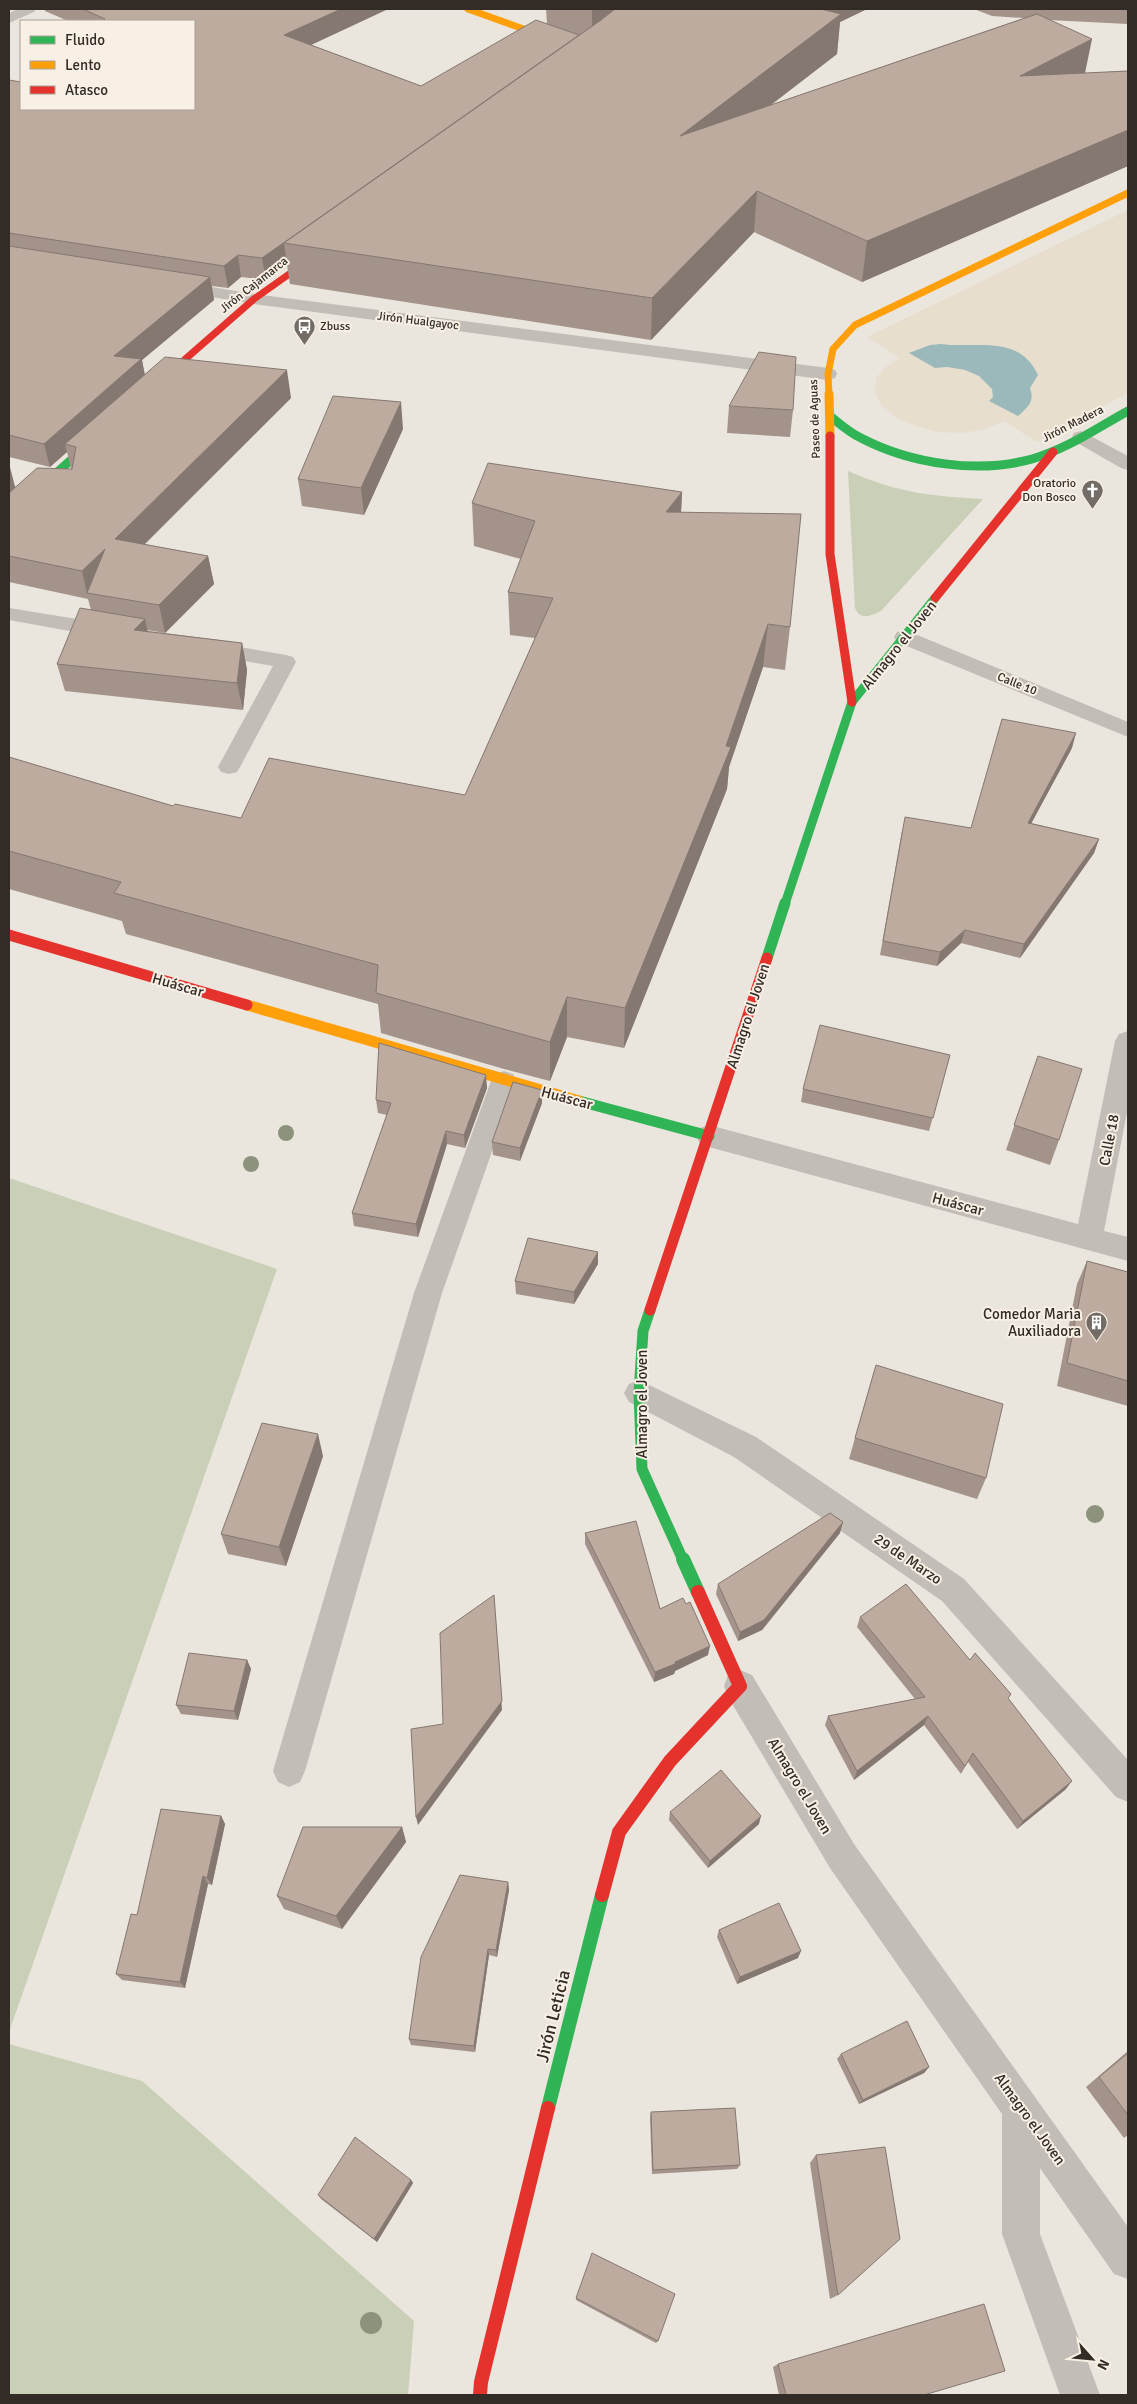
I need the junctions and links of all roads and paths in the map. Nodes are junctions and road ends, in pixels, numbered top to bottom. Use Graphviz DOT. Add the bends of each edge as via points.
graph roads {
  1 [pos="29,9"];
  2 [pos="468,9"];
  3 [pos="9,19"];
  4 [pos="567,45"];
  5 [pos="1128,193"];
  6 [pos="327,247"];
  7 [pos="154,283"];
  8 [pos="254,299"];
  9 [pos="828,374"];
  10 [pos="150,390"];
  11 [pos="1128,411"];
  12 [pos="830,416"];
  13 [pos="106,429"];
  14 [pos="1081,437"];
  15 [pos="1053,452"];
  16 [pos="1128,464"];
  17 [pos="9,515"];
  18 [pos="9,614"];
  19 [pos="124,634"];
  20 [pos="905,637"];
  21 [pos="191,646"];
  22 [pos="852,702"];
  23 [pos="1128,730"];
  24 [pos="230,768"];
  25 [pos="9,935"];
  26 [pos="1128,1042"];
  27 [pos="504,1081"];
  28 [pos="709,1136"];
  29 [pos="1089,1239"];
  30 [pos="1128,1250"];
  31 [pos="639,1393"];
  32 [pos="740,1686"];
  33 [pos="289,1771"];
  34 [pos="1128,1785"];
  35 [pos="1021,2106"];
  36 [pos="1128,2260"];
  37 [pos="480,2395"];
  38 [pos="1080,2395"];
  1 -- 3 [label="street"];
  2 -- 4 [label="street"];
  5 -- 9 [label="street, Paseo de Aguas" via="855,325 833,349"];
  6 -- 8 [label="street, Jirón Cajamarca"];
  7 -- 8 [label="street, Jirón Hualgayoc"];
  8 -- 9 [label="street, Jirón Hualgayoc"];
  8 -- 10 [label="street, Jirón Cajamarca"];
  9 -- 12 [label="street, Paseo de Aguas"];
  11 -- 14 [label="street, Jirón Madera"];
  12 -- 15 [label="street, Jirón Madera" via="863,440 908,457 959,465 1010,464"];
  12 -- 22 [label="street, Paseo de Aguas" via="830,554"];
  13 -- 17 [label="street"];
  14 -- 15 [label="street, Jirón Madera"];
  14 -- 16 [label="lane"];
  15 -- 20 [label="street, Almagro el Joven"];
  18 -- 19 [label="lane"];
  20 -- 22 [label="street, Almagro el Joven"];
  20 -- 23 [label="street, Calle 10"];
  21 -- 24 [label="lane" via="286,662"];
  22 -- 28 [label="street, Almagro el Joven"];
  25 -- 27 [label="street, Huáscar"];
  26 -- 29 [label="street, Calle 18"];
  27 -- 28 [label="street, Huáscar"];
  27 -- 33 [label="lane" via="428,1292"];
  28 -- 29 [label="street, Huáscar"];
  28 -- 31 [label="street, Almagro el Joven" via="643,1330"];
  29 -- 30 [label="street, Huáscar"];
  31 -- 32 [label="street, Almagro el Joven" via="642,1469"];
  31 -- 34 [label="street, 29 de Marzo" via="745,1447 954,1590"];
  32 -- 35 [label="street, Almagro el Joven" via="842,1856"];
  32 -- 37 [label="street, Jirón Leticia" via="670,1761 619,1832 577,1991"];
  35 -- 36 [label="street, Almagro el Joven"];
  35 -- 38 [label="street" via="1021,2234"];
}
